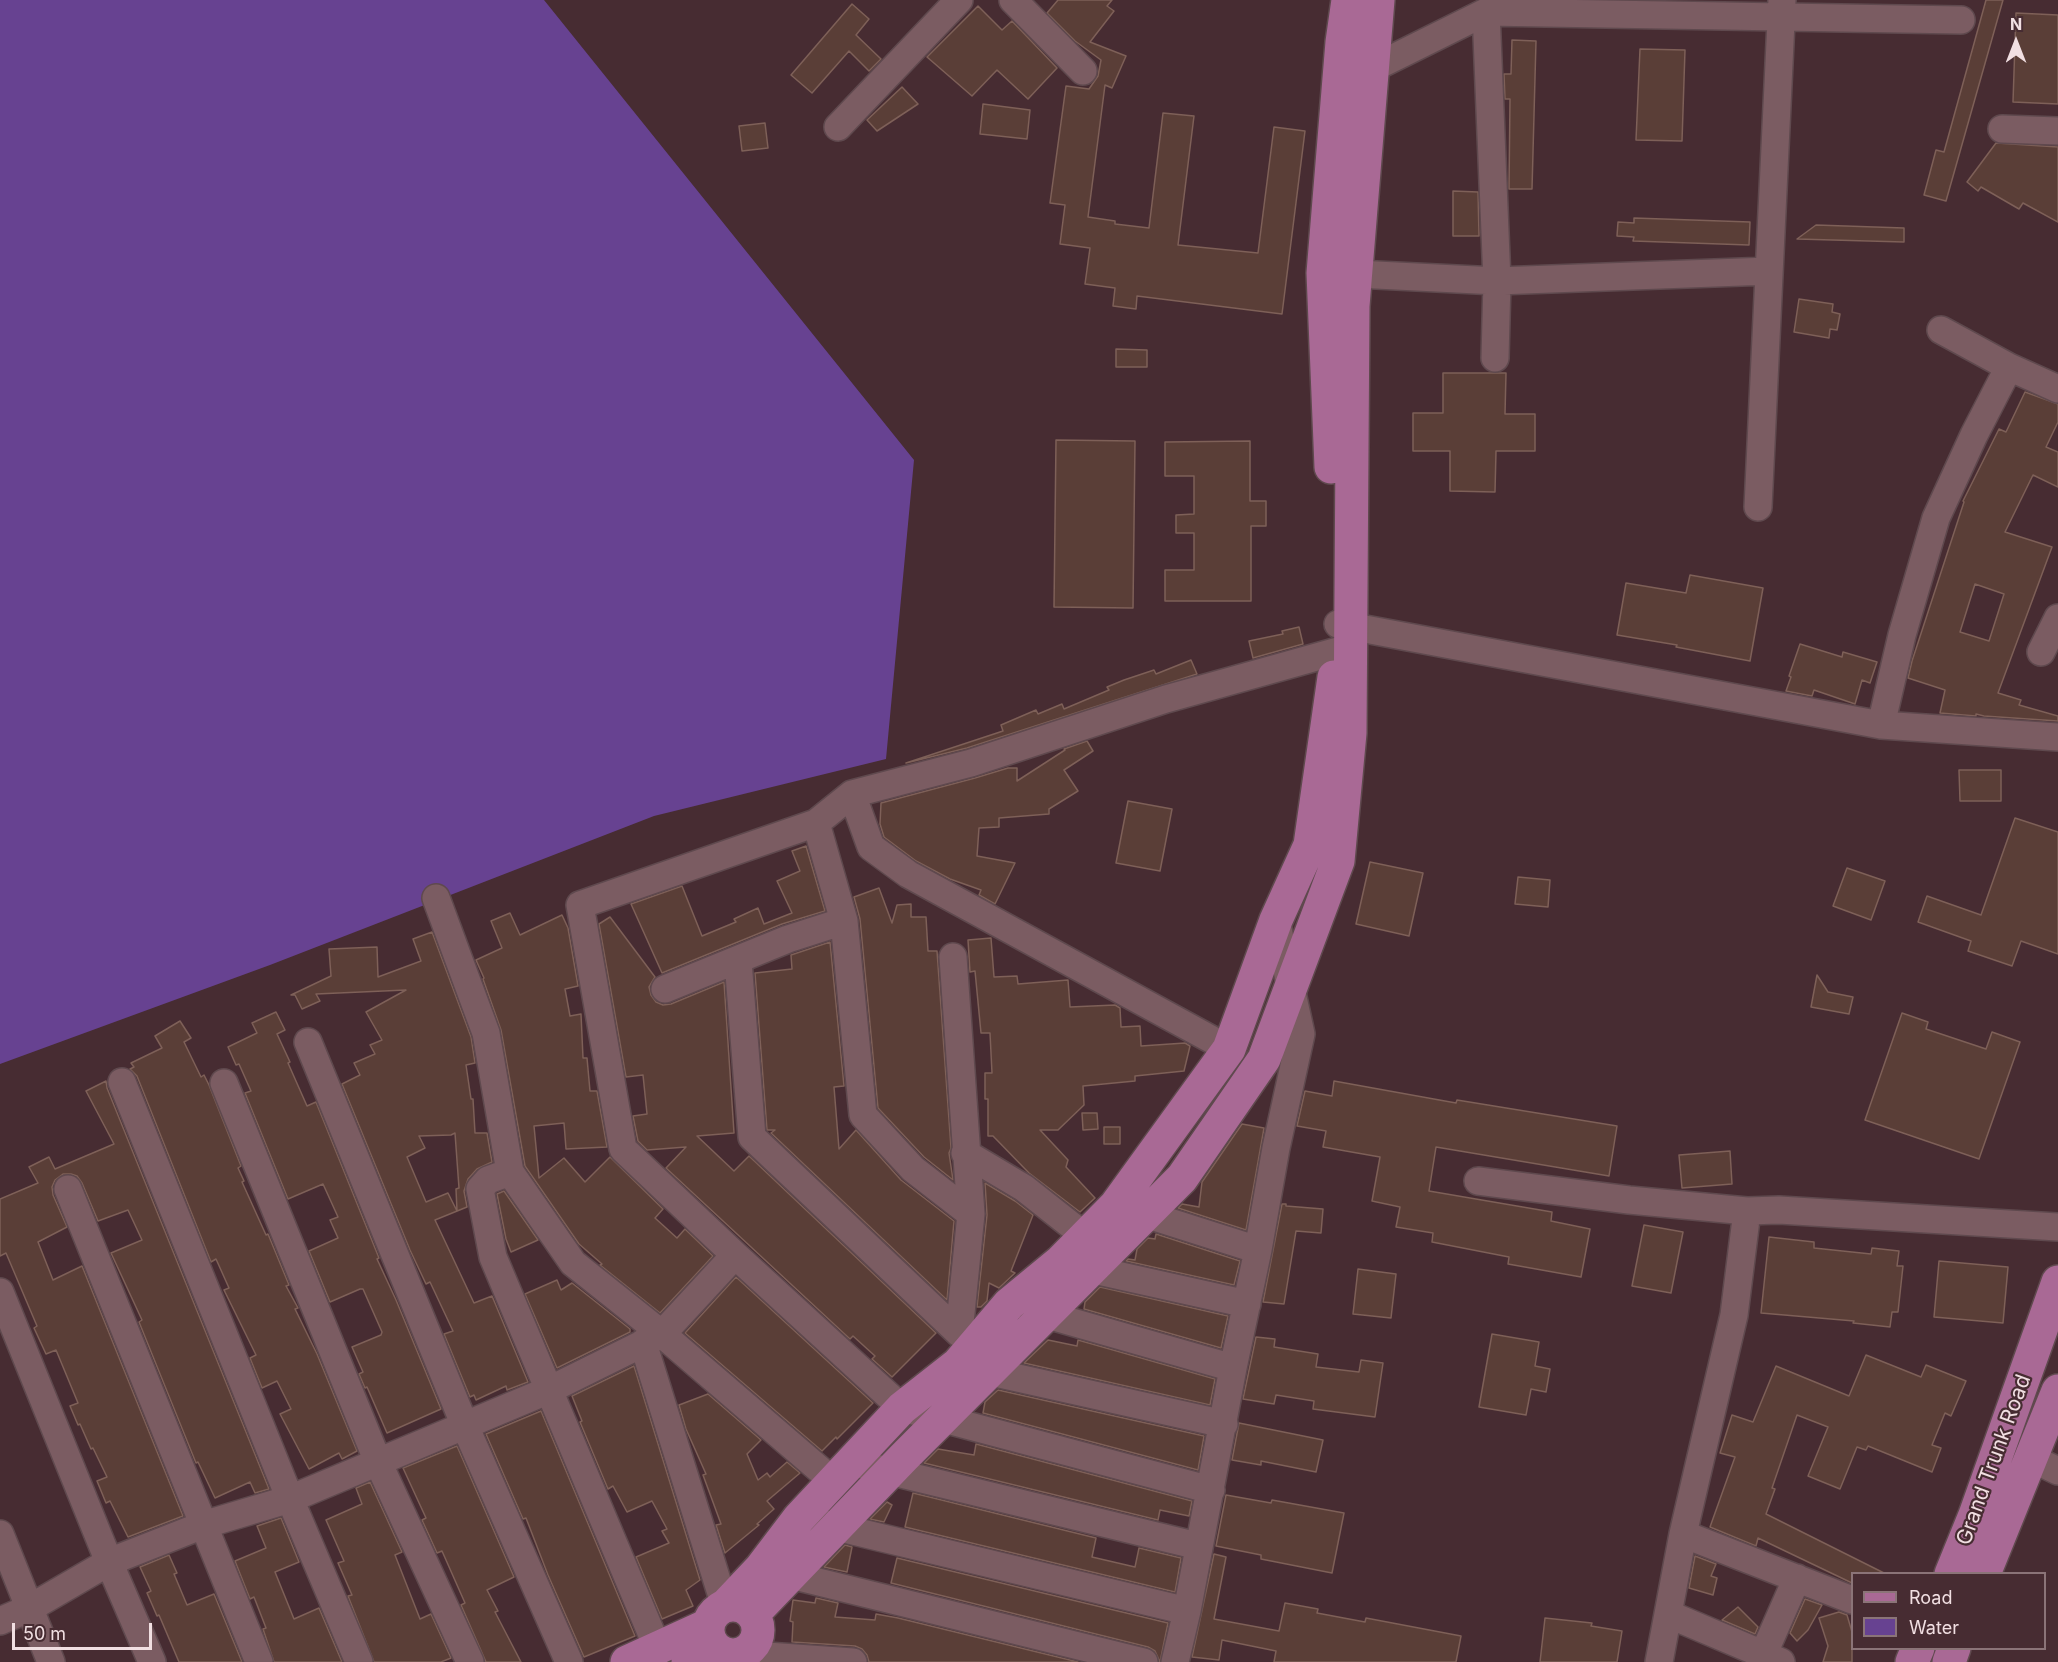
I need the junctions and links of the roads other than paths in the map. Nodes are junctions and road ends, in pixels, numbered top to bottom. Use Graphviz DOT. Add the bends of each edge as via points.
graph roads {
  1 [pos="959,0"];
  2 [pos="1013,0"];
  3 [pos="1348,0"];
  4 [pos="1377,0"];
  5 [pos="1781,8"];
  6 [pos="1486,12"];
  7 [pos="1961,20"];
  8 [pos="1372,69"];
  9 [pos="1083,71"];
  10 [pos="1340,85"];
  11 [pos="838,127"];
  12 [pos="2002,129"];
  13 [pos="2058,131"];
  14 [pos="1769,271"];
  15 [pos="1323,273"];
  16 [pos="1356,274"];
  17 [pos="1497,281"];
  18 [pos="1941,330"];
  19 [pos="1496,358"];
  20 [pos="2009,367"];
  21 [pos="2058,389"];
  22 [pos="1758,507"];
  23 [pos="2058,618"];
  24 [pos="1342,634"];
  25 [pos="2041,652"];
  26 [pos="1881,725"];
  27 [pos="2058,737"];
  28 [pos="852,794"];
  29 [pos="816,823"];
  30 [pos="436,898"];
  31 [pos="1276,920"];
  32 [pos="844,921"];
  33 [pos="953,957"];
  34 [pos="738,961"];
  35 [pos="1291,988"];
  36 [pos="665,989"];
  37 [pos="308,1042"];
  38 [pos="1229,1049"];
  39 [pos="122,1082"];
  40 [pos="224,1083"];
  41 [pos="965,1153"];
  42 [pos="510,1172"];
  43 [pos="1478,1181"];
  44 [pos="68,1189"];
  45 [pos="1131,1210"];
  46 [pos="1747,1211"];
  47 [pos="971,1214"];
  48 [pos="2058,1227"];
  49 [pos="1086,1237"];
  50 [pos="1258,1250"];
  51 [pos="735,1255"];
  52 [pos="1060,1262"];
  53 [pos="1091,1269"];
  54 [pos="2058,1282"];
  55 [pos="0,1292"];
  56 [pos="1008,1304"];
  57 [pos="1247,1304"];
  58 [pos="1046,1314"];
  59 [pos="653,1339"];
  60 [pos="963,1347"];
  61 [pos="1233,1368"];
  62 [pos="990,1371"];
  63 [pos="549,1390"];
  64 [pos="2058,1390"];
  65 [pos="902,1408"];
  66 [pos="942,1418"];
  67 [pos="1224,1424"];
  68 [pos="465,1426"];
  69 [pos="378,1462"];
  70 [pos="2045,1465"];
  71 [pos="842,1472"];
  72 [pos="890,1472"];
  73 [pos="1211,1490"];
  74 [pos="290,1499"];
  75 [pos="799,1518"];
  76 [pos="203,1526"];
  77 [pos="837,1527"];
  78 [pos="0,1534"];
  79 [pos="1683,1534"];
  80 [pos="1198,1546"];
  81 [pos="109,1563"];
  82 [pos="776,1571"];
  83 [pos="1952,1572"];
  84 [pos="1985,1572"];
  85 [pos="1797,1578"];
  86 [pos="1851,1600"];
  87 [pos="30,1608"];
  88 [pos="1187,1611"];
  89 [pos="1668,1614"];
  90 [pos="0,1621"];
  91 [pos="731,1635"];
  92 [pos="658,1649"];
  93 [pos="1768,1660"];
  94 [pos="51,1662"];
  95 [pos="152,1662"];
  96 [pos="259,1662"];
  97 [pos="359,1662"];
  98 [pos="470,1662"];
  99 [pos="569,1662"];
  100 [pos="627,1662"];
  101 [pos="688,1662"];
  102 [pos="853,1662"];
  103 [pos="1144,1662"];
  104 [pos="1175,1662"];
  105 [pos="1659,1662"];
  1 -- 11 [label="street"];
  2 -- 9 [label="street"];
  3 -- 10 [label="main road"];
  4 -- 8 [label="main road"];
  5 -- 6 [label="street"];
  5 -- 7 [label="street"];
  5 -- 14 [label="street"];
  6 -- 8 [label="street"];
  6 -- 17 [label="street"];
  8 -- 10 [label="street"];
  8 -- 16 [label="main road"];
  10 -- 15 [label="main road"];
  12 -- 13 [label="street"];
  14 -- 17 [label="street"];
  14 -- 22 [label="street"];
  15 -- 16 [label="street"];
  15 -- 24 [label="main road"];
  16 -- 17 [label="street"];
  16 -- 24 [label="main road"];
  17 -- 19 [label="street"];
  18 -- 20 [label="street"];
  20 -- 21 [label="street"];
  20 -- 26 [label="street" via="1936,518"];
  23 -- 25 [label="street"];
  24 -- 26 [label="street"];
  24 -- 28 [label="street" via="1166,699 971,763"];
  24 -- 31 [label="main road" via="1310,845"];
  24 -- 35 [label="main road" via="1350,733 1338,861"];
  26 -- 27 [label="street"];
  28 -- 29 [label="street"];
  28 -- 38 [label="street" via="871,847 908,874"];
  29 -- 32 [label="street"];
  29 -- 51 [label="street" via="580,904 623,1149"];
  30 -- 42 [label="street" via="486,1033"];
  31 -- 35 [label="street"];
  31 -- 38 [label="main road"];
  32 -- 34 [label="street"];
  32 -- 47 [label="street" via="863,1115 913,1169"];
  33 -- 41 [label="street"];
  34 -- 36 [label="street"];
  34 -- 60 [label="street" via="752,1137"];
  35 -- 45 [label="main road" via="1264,1059 1182,1178"];
  35 -- 50 [label="street" via="1301,1034"];
  37 -- 68 [label="street"];
  38 -- 45 [label="main road"];
  39 -- 74 [label="street"];
  40 -- 69 [label="street"];
  41 -- 47 [label="street"];
  41 -- 49 [label="street" via="1024,1188"];
  42 -- 59 [label="street" via="573,1263"];
  42 -- 63 [label="street" via="488,1180 480,1189 493,1257"];
  43 -- 46 [label="street"];
  44 -- 76 [label="street"];
  45 -- 49 [label="main road"];
  45 -- 50 [label="street"];
  45 -- 53 [label="main road"];
  46 -- 48 [label="street"];
  46 -- 79 [label="street" via="1734,1315"];
  47 -- 60 [label="street"];
  49 -- 52 [label="main road"];
  50 -- 57 [label="street"];
  51 -- 59 [label="street"];
  51 -- 65 [label="street"];
  52 -- 53 [label="street"];
  52 -- 56 [label="main road"];
  53 -- 57 [label="street"];
  53 -- 58 [label="main road"];
  54 -- 83 [label="main road, Grand Trunk Road"];
  55 -- 81 [label="street"];
  56 -- 58 [label="street"];
  56 -- 60 [label="main road"];
  57 -- 61 [label="street"];
  58 -- 61 [label="street"];
  58 -- 62 [label="main road"];
  59 -- 63 [label="street"];
  59 -- 71 [label="street"];
  59 -- 91 [label="street"];
  60 -- 62 [label="street"];
  60 -- 65 [label="main road"];
  61 -- 67 [label="street"];
  62 -- 66 [label="main road"];
  62 -- 67 [label="street"];
  63 -- 68 [label="street"];
  63 -- 92 [label="street"];
  64 -- 70 [label="main road"];
  65 -- 66 [label="street"];
  65 -- 71 [label="main road"];
  66 -- 72 [label="main road"];
  66 -- 73 [label="street"];
  67 -- 73 [label="street"];
  68 -- 69 [label="street"];
  68 -- 99 [label="street"];
  69 -- 74 [label="street"];
  69 -- 98 [label="street"];
  70 -- 84 [label="main road"];
  71 -- 72 [label="street"];
  71 -- 75 [label="main road"];
  72 -- 77 [label="main road"];
  72 -- 80 [label="street"];
  73 -- 80 [label="street"];
  74 -- 76 [label="street"];
  74 -- 97 [label="street"];
  75 -- 77 [label="street"];
  75 -- 82 [label="main road"];
  76 -- 81 [label="street"];
  76 -- 96 [label="street"];
  77 -- 82 [label="main road"];
  77 -- 88 [label="street"];
  78 -- 87 [label="street"];
  79 -- 85 [label="street"];
  79 -- 89 [label="street"];
  80 -- 88 [label="street"];
  81 -- 87 [label="street"];
  81 -- 95 [label="street"];
  82 -- 91 [label="main road"];
  82 -- 103 [label="street"];
  85 -- 86 [label="street"];
  85 -- 93 [label="street"];
  87 -- 90 [label="street"];
  87 -- 94 [label="street"];
  88 -- 104 [label="street"];
  89 -- 93 [label="street"];
  89 -- 105 [label="street"];
  91 -- 92 [label="main road"];
  91 -- 101 [label="main road"];
  91 -- 102 [label="street"];
  92 -- 100 [label="main road"];
}
